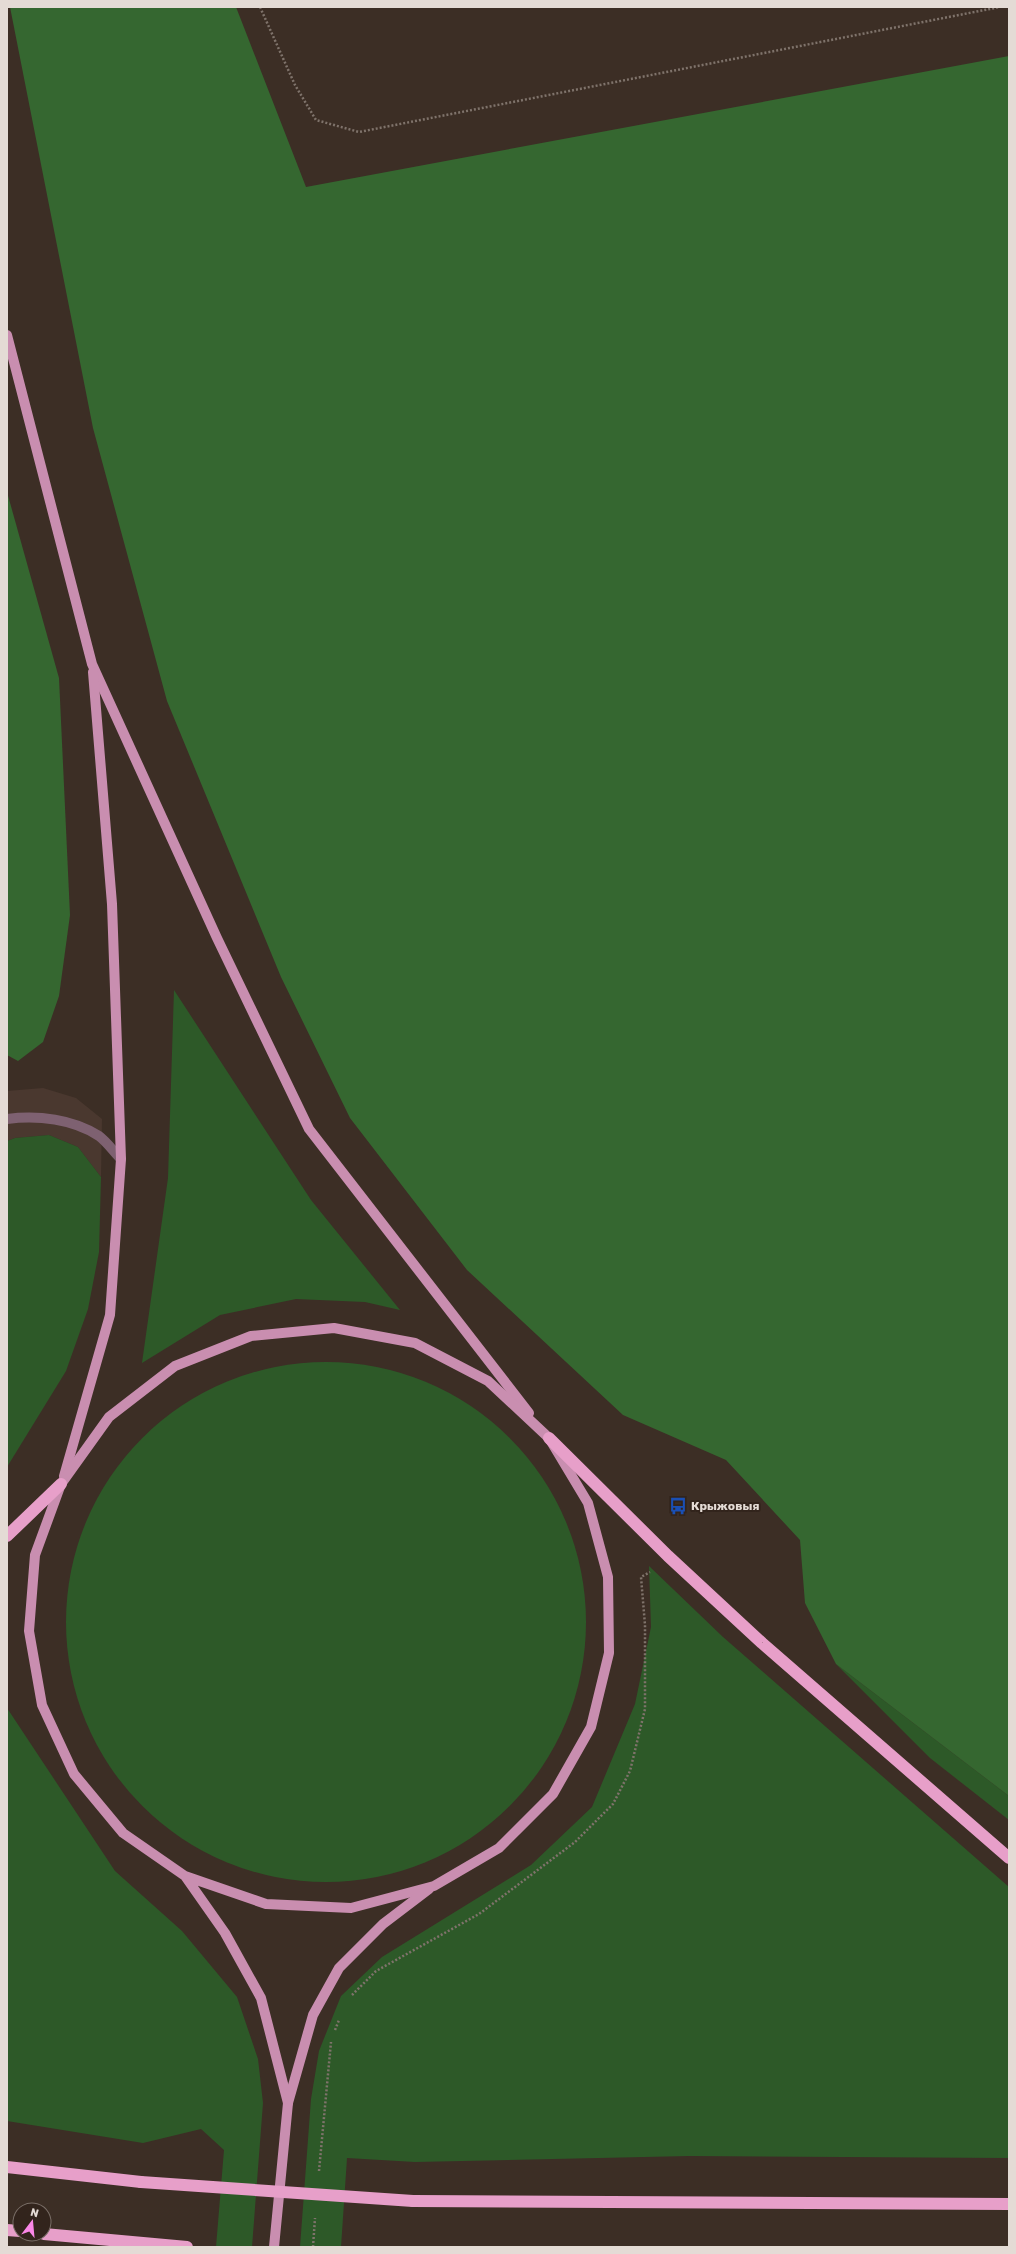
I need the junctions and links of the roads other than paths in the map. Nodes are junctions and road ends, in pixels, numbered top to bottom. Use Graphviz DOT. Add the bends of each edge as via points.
graph roads {
  1 [pos="7,335"];
  2 [pos="92,664"];
  3 [pos="7,1119"];
  4 [pos="121,1159"];
  5 [pos="548,1438"];
  6 [pos="61,1484"];
  7 [pos="7,1536"];
  8 [pos="1009,1858"];
  9 [pos="185,1876"];
  10 [pos="434,1886"];
  11 [pos="288,2103"];
  12 [pos="7,2167"];
  13 [pos="1009,2204"];
  14 [pos="52,2235"];
  15 [pos="187,2247"];
  16 [pos="274,2247"];
  1 -- 2 [label="main road"];
  2 -- 4 [label="main road" via="112,904"];
  2 -- 5 [label="main road" via="217,938 309,1129"];
  3 -- 4 [label="lane" via="28,1116 72,1123 100,1137"];
  4 -- 6 [label="main road" via="110,1315"];
  5 -- 6 [label="main road" via="488,1381 415,1343 326,1328 251,1336 175,1366 109,1417"];
  5 -- 8 [label="highway" via="668,1556 762,1643"];
  5 -- 10 [label="main road" via="588,1503 608,1577 609,1653 598,1698 590,1727 553,1794 499,1848"];
  6 -- 7 [label="highway"];
  6 -- 9 [label="main road" via="35,1555 29,1631 42,1706 74,1774 123,1833"];
  9 -- 10 [label="main road" via="266,1904 351,1908"];
  9 -- 11 [label="main road" via="225,1933 262,1998"];
  10 -- 11 [label="main road" via="383,1924 339,1968 313,2015"];
  11 -- 16 [label="main road"];
  12 -- 13 [label="highway, bridge" via="141,2182 413,2201"];
  14 -- 15 [label="highway"];
}
